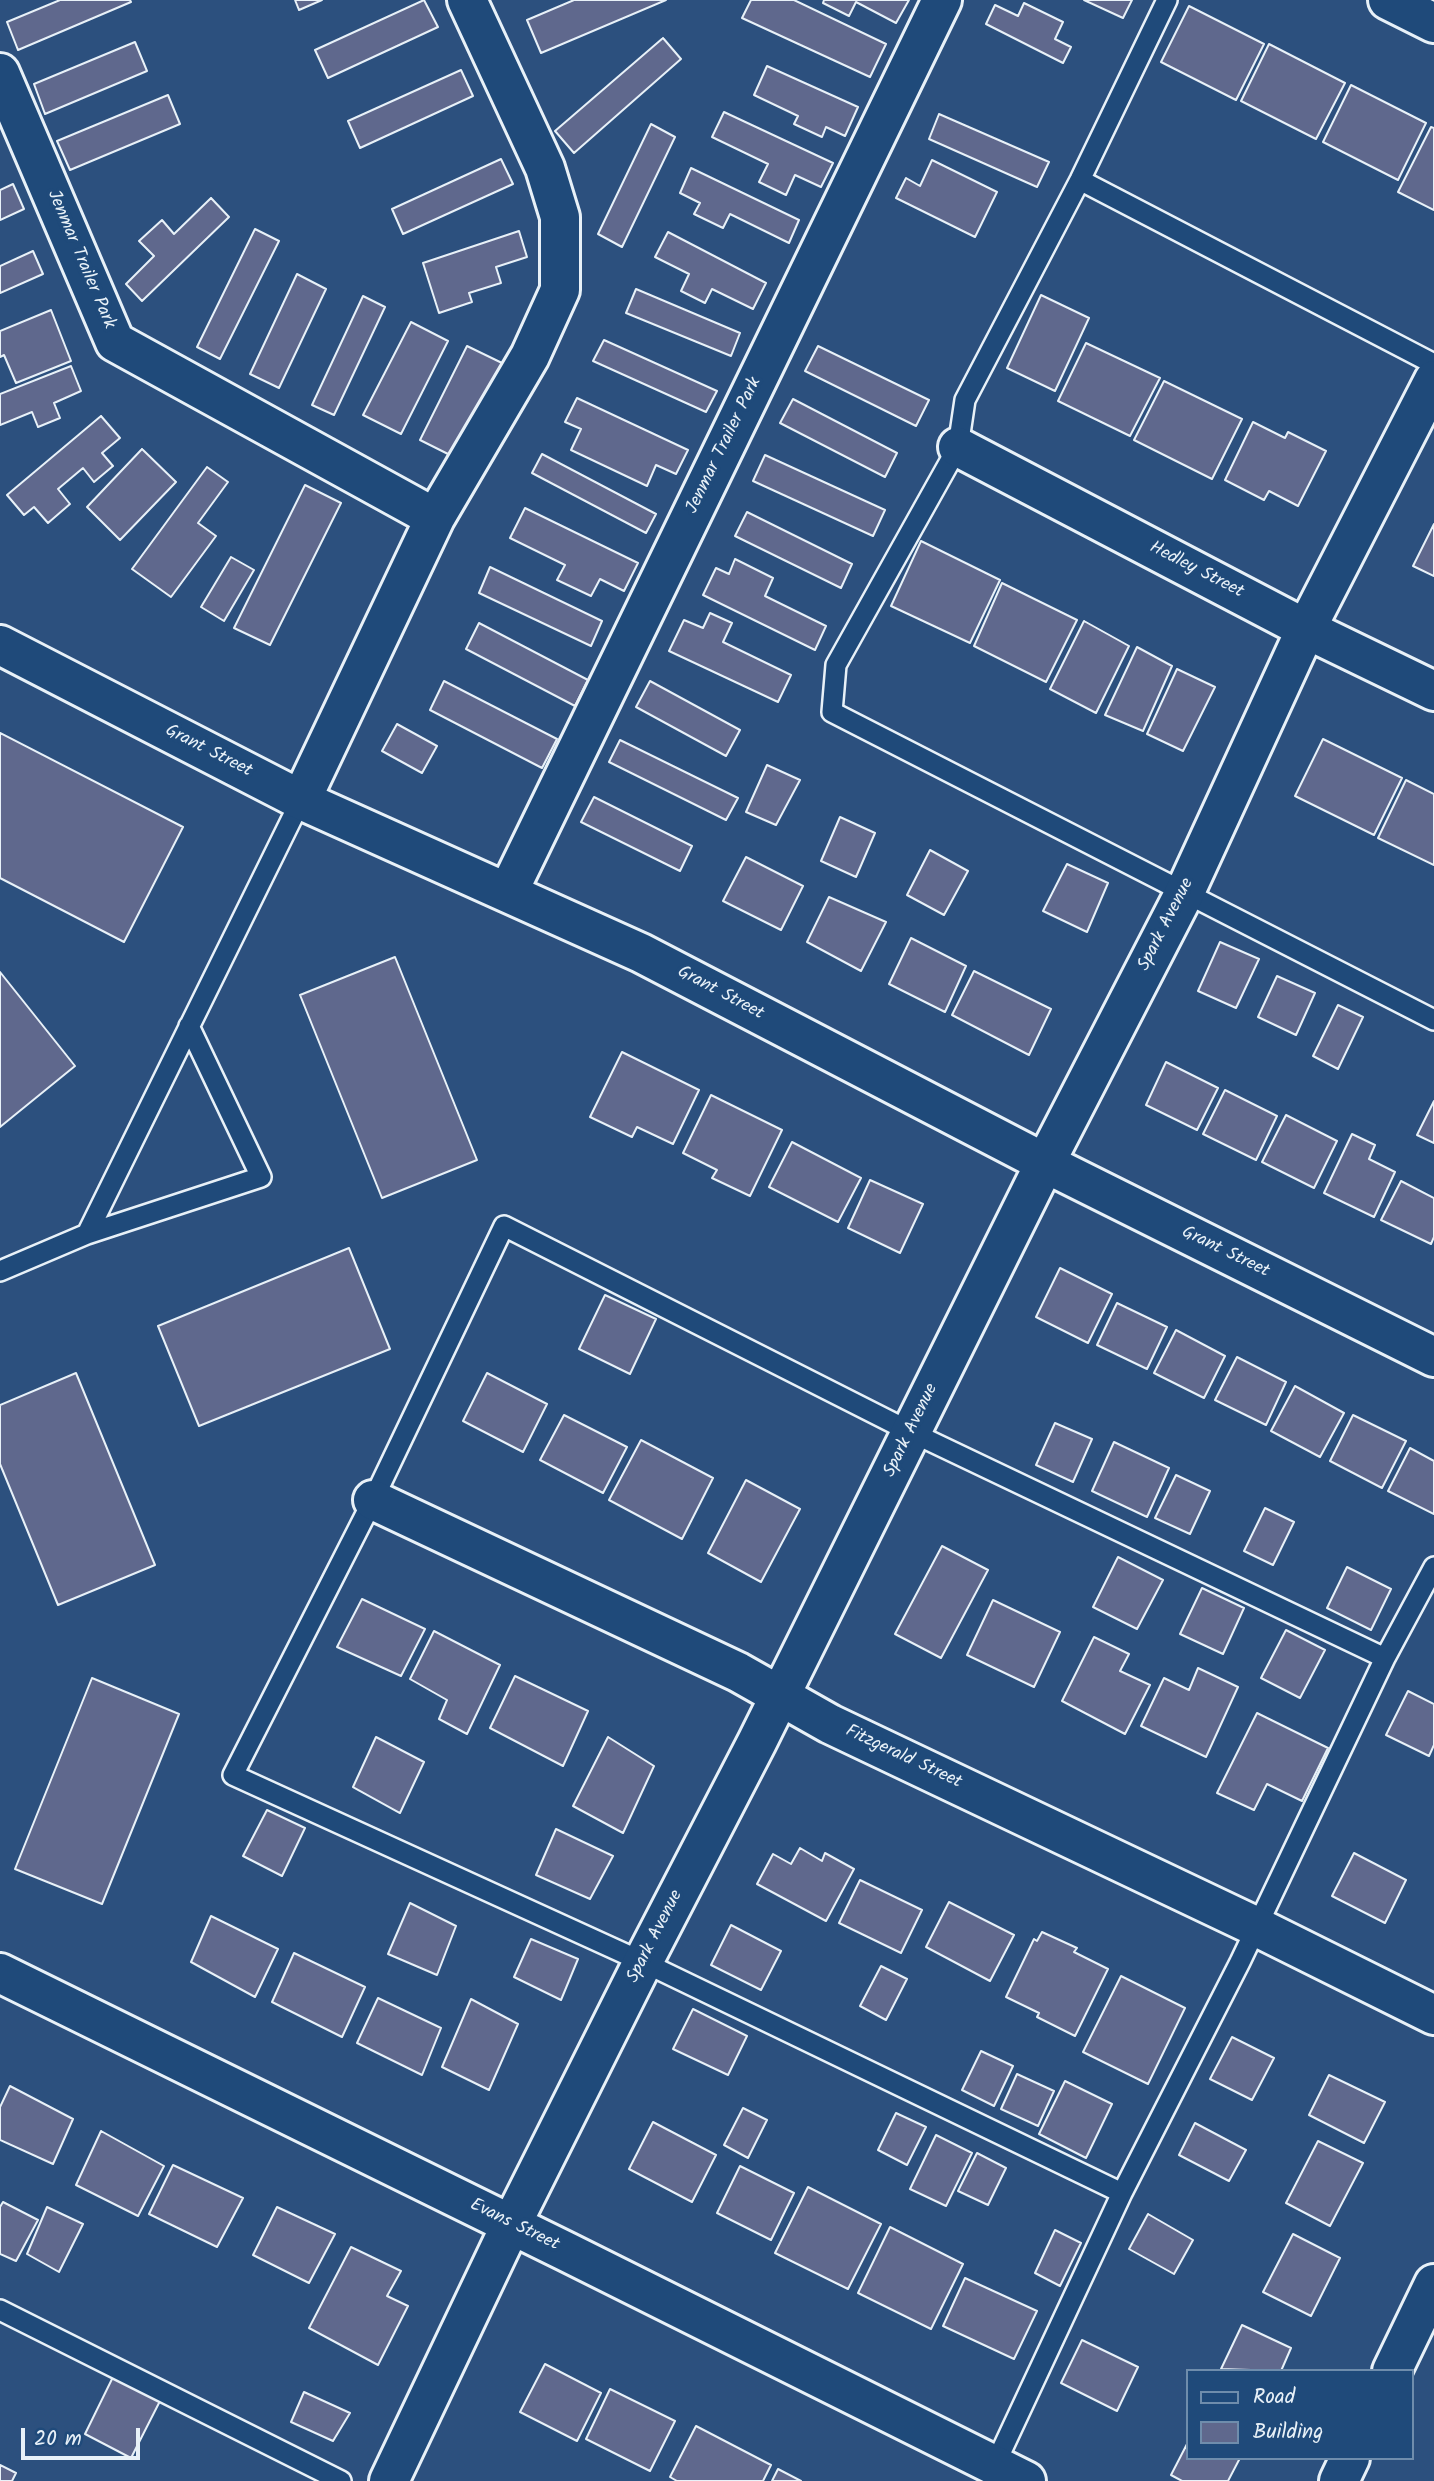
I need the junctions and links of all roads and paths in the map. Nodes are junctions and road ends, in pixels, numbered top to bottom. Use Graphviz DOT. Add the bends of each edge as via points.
graph roads {
  1 [pos="467,0"];
  2 [pos="942,0"];
  3 [pos="1167,0"];
  4 [pos="1388,0"];
  5 [pos="1434,23"];
  6 [pos="0,73"];
  7 [pos="1080,180"];
  8 [pos="1434,363"];
  9 [pos="1434,380"];
  10 [pos="958,447"];
  11 [pos="435,517"];
  12 [pos="1306,629"];
  13 [pos="0,645"];
  14 [pos="1434,691"];
  15 [pos="301,800"];
  16 [pos="508,892"];
  17 [pos="1184,894"];
  18 [pos="1434,1020"];
  19 [pos="189,1026"];
  20 [pos="1045,1163"];
  21 [pos="87,1234"];
  22 [pos="0,1271"];
  23 [pos="1434,1357"];
  24 [pos="911,1432"];
  25 [pos="373,1500"];
  26 [pos="1434,1567"];
  27 [pos="1385,1658"];
  28 [pos="780,1693"];
  29 [pos="1257,1927"];
  30 [pos="643,1962"];
  31 [pos="0,1973"];
  32 [pos="1434,2015"];
  33 [pos="1122,2193"];
  34 [pos="512,2224"];
  35 [pos="1434,2284"];
  36 [pos="0,2310"];
  37 [pos="1393,2369"];
  38 [pos="1349,2460"];
  39 [pos="1003,2476"];
  40 [pos="341,2481"];
  41 [pos="388,2481"];
  42 [pos="1339,2481"];
  1 -- 11 [label="street" via="545,168 560,217 560,290 530,356"];
  2 -- 16 [label="street, Jenmar Trailer Park"];
  3 -- 7 [label="lane"];
  4 -- 5 [label="street"];
  6 -- 11 [label="street, Jenmar Trailer Park" via="115,342"];
  7 -- 8 [label="lane"];
  7 -- 10 [label="lane" via="965,400"];
  9 -- 12 [label="street, Spark Avenue"];
  10 -- 12 [label="street, Hedley Street"];
  10 -- 17 [label="lane" via="836,665 832,712"];
  11 -- 15 [label="street"];
  12 -- 14 [label="street, Hedley Street"];
  12 -- 17 [label="street, Spark Avenue"];
  13 -- 15 [label="street, Grant Street"];
  15 -- 16 [label="street, Grant Street"];
  15 -- 19 [label="lane"];
  16 -- 20 [label="street, Grant Street" via="641,953"];
  17 -- 18 [label="lane"];
  17 -- 20 [label="street, Spark Avenue"];
  19 -- 21 [label="lane"];
  19 -- 21 [label="lane" via="261,1177"];
  20 -- 23 [label="street, Grant Street"];
  20 -- 24 [label="street, Spark Avenue"];
  21 -- 22 [label="lane"];
  24 -- 25 [label="lane" via="504,1226"];
  24 -- 27 [label="lane"];
  24 -- 28 [label="street, Spark Avenue"];
  25 -- 28 [label="street, Fitzgerald Street"];
  25 -- 30 [label="lane" via="233,1774"];
  26 -- 27 [label="lane"];
  27 -- 29 [label="lane"];
  28 -- 29 [label="street, Fitzgerald Street" via="830,1724"];
  28 -- 30 [label="street, Spark Avenue"];
  29 -- 32 [label="street, Fitzgerald Street"];
  29 -- 33 [label="lane"];
  30 -- 33 [label="lane"];
  30 -- 34 [label="street, Spark Avenue"];
  31 -- 34 [label="street, Evans Street"];
  33 -- 39 [label="lane"];
  34 -- 39 [label="street, Evans Street"];
  34 -- 41 [label="street, Spark Avenue"];
  35 -- 37 [label="street"];
  36 -- 40 [label="lane"];
  38 -- 42 [label="street"];
}
